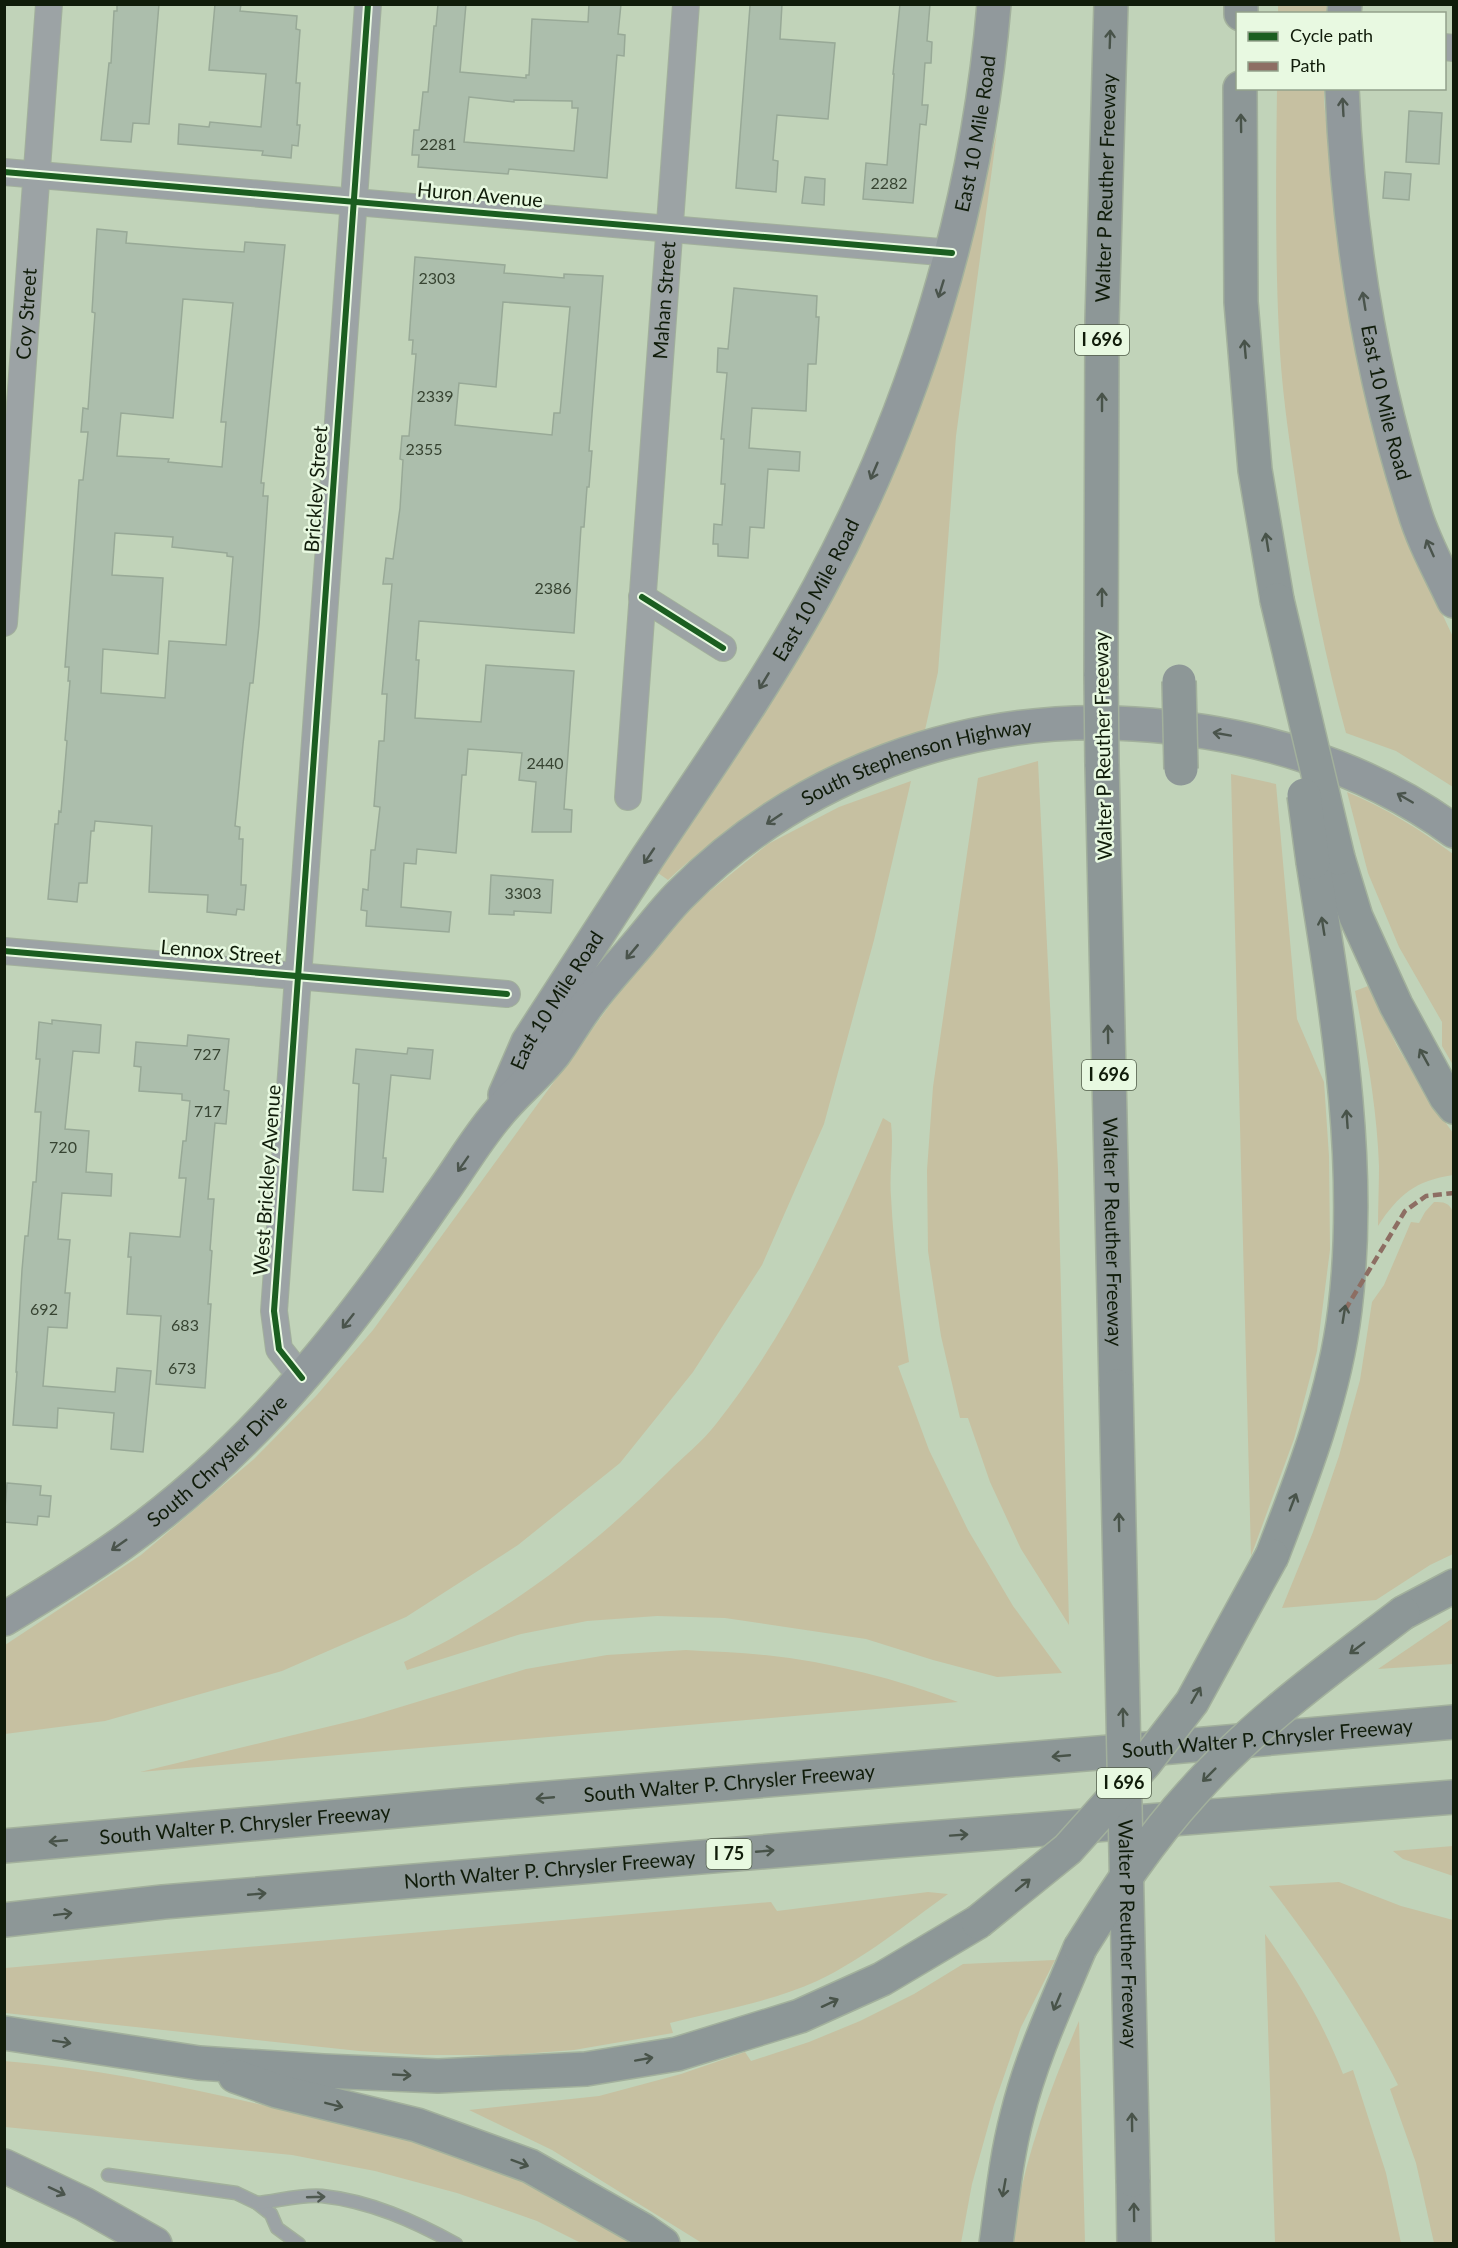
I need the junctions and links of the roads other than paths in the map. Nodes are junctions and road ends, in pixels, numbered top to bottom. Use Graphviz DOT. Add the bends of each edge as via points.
graph roads {
  1 [pos="49,4"];
  2 [pos="368,4"];
  3 [pos="686,4"];
  4 [pos="994,4"];
  5 [pos="1111,4"];
  6 [pos="1240,90"];
  7 [pos="1342,90"];
  8 [pos="4,172"];
  9 [pos="37,174"];
  10 [pos="354,201"];
  11 [pos="669,227"];
  12 [pos="952,253"];
  13 [pos="642,597"];
  14 [pos="1454,602"];
  15 [pos="4,623"];
  16 [pos="723,648"];
  17 [pos="1179,681"];
  18 [pos="1181,770"];
  19 [pos="628,797"];
  20 [pos="1454,831"];
  21 [pos="1325,860"];
  22 [pos="4,951"];
  23 [pos="297,976"];
  24 [pos="507,994"];
  25 [pos="1454,1107"];
  26 [pos="496,1116"];
  27 [pos="302,1378"];
  28 [pos="1454,1586"];
  29 [pos="4,1619"];
  30 [pos="1454,1722"];
  31 [pos="1454,1797"];
  32 [pos="4,1846"];
  33 [pos="4,1920"];
  34 [pos="4,2033"];
  35 [pos="199,2063"];
  36 [pos="4,2166"];
  37 [pos="108,2175"];
  38 [pos="257,2203"];
  39 [pos="155,2244"];
  40 [pos="299,2244"];
  41 [pos="456,2244"];
  42 [pos="663,2244"];
  43 [pos="996,2244"];
  44 [pos="1134,2244"];
  1 -- 9 [label="street, Coy Street"];
  2 -- 10 [label="street, Brickley Street"];
  3 -- 11 [label="street, Mahan Street"];
  4 -- 12 [label="main road, East 10 Mile Road" via="982,109"];
  44 -- 5 [label="highway, Walter P Reuther Freeway / I 696, one-way, bridge" via="1101,676 1102,309"];
  21 -- 6 [label="highway, one-way, bridge" via="1255,470 1241,302"];
  14 -- 7 [label="main road, East 10 Mile Road, one-way" via="1414,511 1378,379 1356,244"];
  8 -- 9 [label="street, Huron Avenue"];
  9 -- 10 [label="street, Huron Avenue"];
  9 -- 15 [label="street, Coy Street"];
  10 -- 11 [label="street, Huron Avenue"];
  10 -- 23 [label="street, Brickley Street"];
  11 -- 12 [label="street, Huron Avenue"];
  11 -- 13 [label="street, Mahan Street"];
  12 -- 26 [label="main road, East 10 Mile Road, one-way" via="895,422 818,589 750,704 528,1042"];
  13 -- 16 [label="street"];
  13 -- 19 [label="street, Mahan Street"];
  17 -- 18 [label="highway, bridge"];
  20 -- 26 [label="main road, South Stephenson Highway, one-way" via="1405,798 1350,772 1269,745 1187,728 1089,722 1040,725 921,750 867,768 815,792 723,855 678,897 587,1005 553,1055"];
  25 -- 21 [label="highway, one-way" via="1396,1005 1356,916"];
  35 -- 21 [label="highway, one-way, bridge" via="438,2076 586,2069 677,2054 800,2016 882,1979 978,1922 1068,1849 1192,1702 1272,1556 1307,1467 1335,1364 1350,1251 1349,1150"];
  22 -- 23 [label="street, Lennox Street"];
  23 -- 24 [label="street, Lennox Street"];
  23 -- 27 [label="street, West Brickley Avenue" via="274,1311 279,1349"];
  26 -- 27 [label="main road, South Chrysler Drive, one-way" via="379,1282"];
  27 -- 29 [label="main road, South Chrysler Drive, one-way" via="243,1440 172,1504 76,1575"];
  28 -- 43 [label="highway, one-way, bridge" via="1403,1613 1278,1711 1192,1791 1120,1885 1080,1948 1041,2041 1017,2116"];
  30 -- 32 [label="highway, South Walter P. Chrysler Freeway, one-way"];
  33 -- 31 [label="highway, North Walter P. Chrysler Freeway / I 75, one-way" via="186,1900 892,1840"];
  34 -- 35 [label="highway, one-way"];
  35 -- 42 [label="highway, one-way" via="278,2091 417,2125 530,2166"];
  36 -- 39 [label="main road, one-way" via="95,2209"];
  37 -- 38 [label="lane" via="236,2193"];
  38 -- 40 [label="lane" via="271,2214 276,2228"];
  38 -- 41 [label="lane, one-way" via="320,2196 378,2208 414,2221"];
}
